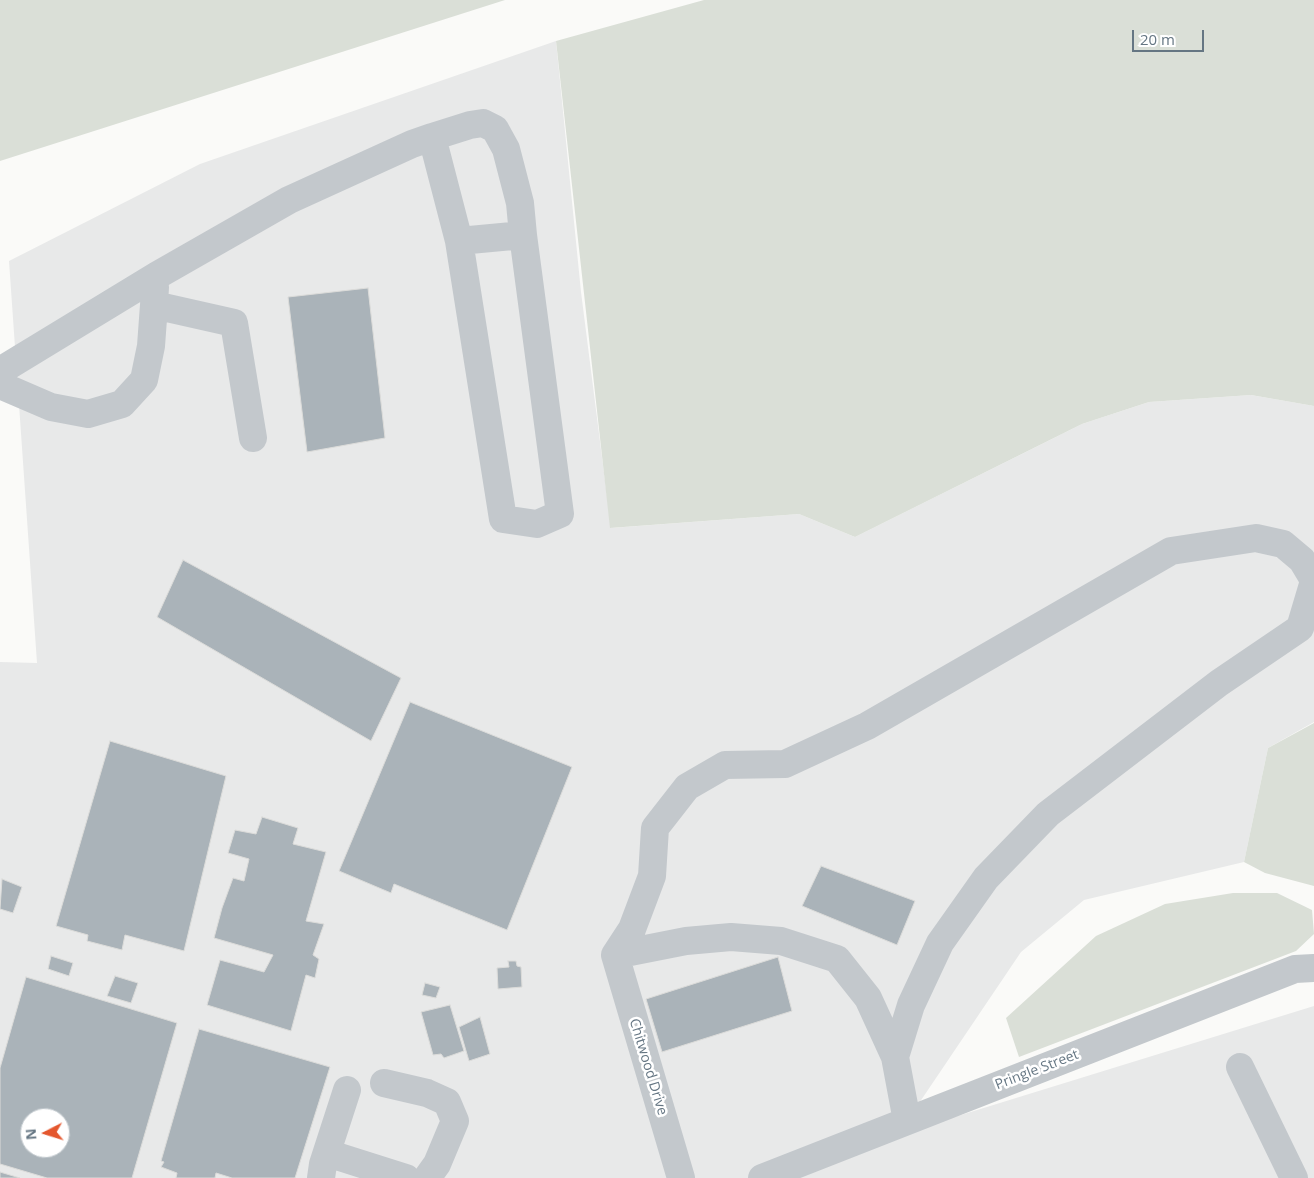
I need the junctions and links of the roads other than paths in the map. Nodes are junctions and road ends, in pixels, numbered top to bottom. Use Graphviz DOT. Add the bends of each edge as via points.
graph roads {
  1 [pos="432,137"];
  2 [pos="523,235"];
  3 [pos="459,241"];
  4 [pos="156,276"];
  5 [pos="154,305"];
  6 [pos="0,371"];
  7 [pos="0,385"];
  8 [pos="253,438"];
  9 [pos="1314,580"];
  10 [pos="615,955"];
  11 [pos="1314,968"];
  12 [pos="895,1057"];
  13 [pos="1240,1067"];
  14 [pos="384,1083"];
  15 [pos="346,1090"];
  16 [pos="907,1121"];
  17 [pos="324,1165"];
  18 [pos="792,1173"];
  19 [pos="406,1178"];
  20 [pos="427,1178"];
  21 [pos="681,1178"];
  22 [pos="762,1178"];
  23 [pos="1294,1178"];
  1 -- 2 [label="street" via="483,123 495,129 506,149 515,182"];
  1 -- 3 [label="street"];
  1 -- 4 [label="street" via="289,200"];
  2 -- 3 [label="street"];
  2 -- 3 [label="street" via="560,514 537,524 503,519"];
  4 -- 5 [label="street"];
  4 -- 6 [label="street"];
  5 -- 7 [label="street" via="144,380 122,404 88,414 51,407"];
  5 -- 8 [label="street" via="234,323"];
  9 -- 10 [label="street" via="1302,560 1284,544 1256,538 1171,551 867,726 785,764 725,765 687,787 655,828 652,876 632,929"];
  9 -- 12 [label="street" via="1300,628 1220,683 1048,814 986,878 940,943 911,1005"];
  10 -- 12 [label="street" via="686,941 731,937 781,941 838,959 868,998"];
  10 -- 21 [label="street, Chitwood Drive"];
  11 -- 16 [label="street, Pringle Street" via="1295,969"];
  12 -- 16 [label="street"];
  13 -- 23 [label="street"];
  14 -- 20 [label="street" via="427,1093 447,1102 455,1121 437,1164"];
  15 -- 17 [label="street"];
  16 -- 18 [label="street, Pringle Street"];
  17 -- 19 [label="street"];
  18 -- 22 [label="street, Pringle Street"];
}
